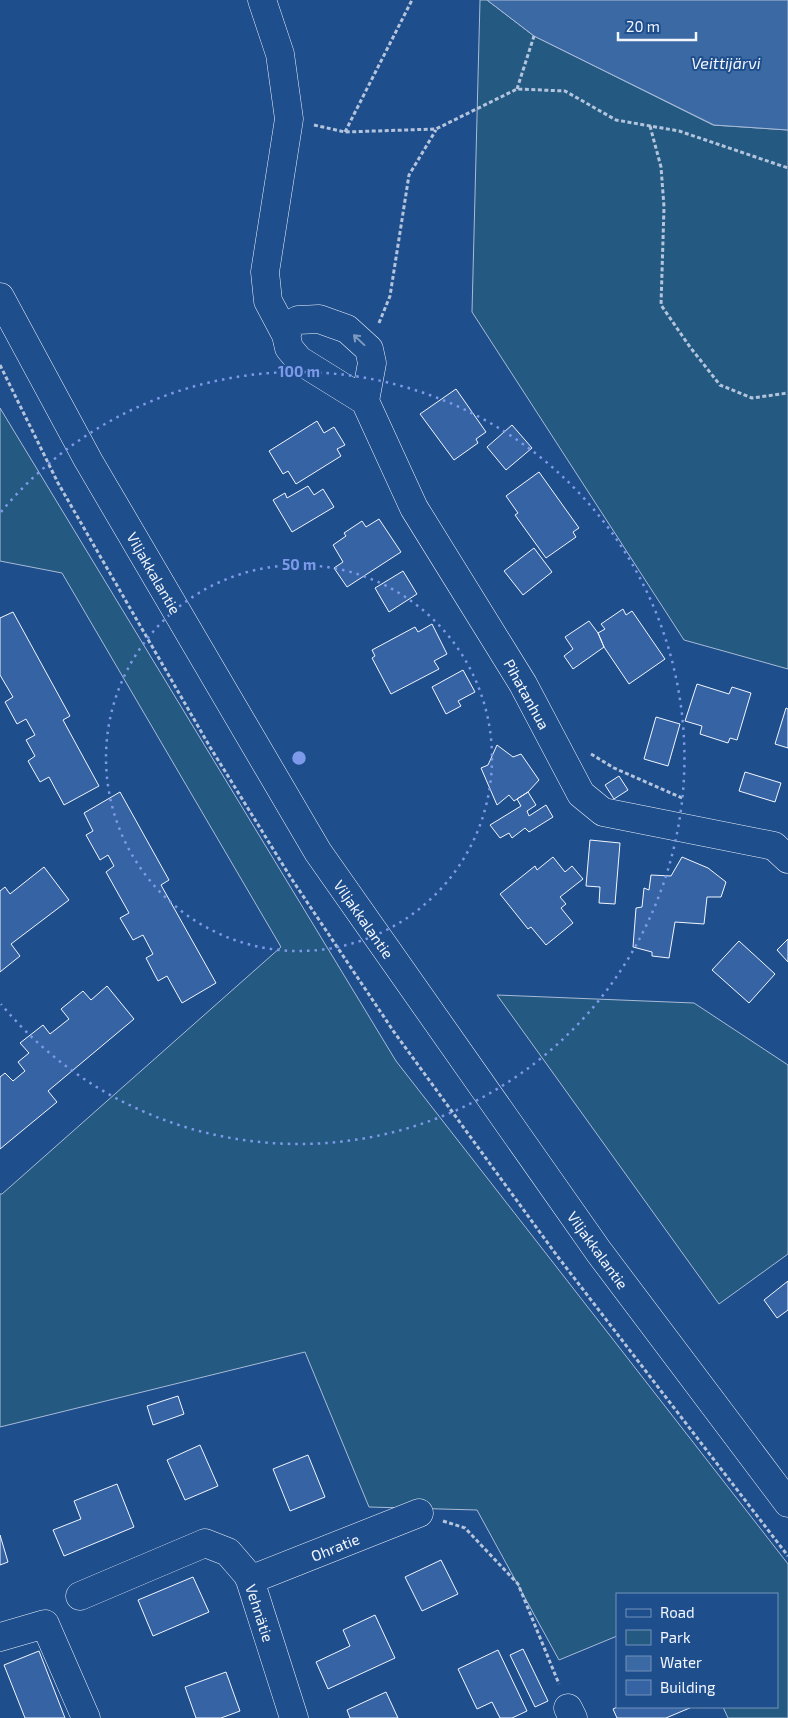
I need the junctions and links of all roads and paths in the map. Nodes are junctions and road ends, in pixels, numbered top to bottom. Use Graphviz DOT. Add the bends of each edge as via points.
graph roads {
  1 [pos="262,0"];
  2 [pos="412,0"];
  3 [pos="534,36"];
  4 [pos="517,89"];
  5 [pos="289,119"];
  6 [pos="650,126"];
  7 [pos="436,129"];
  8 [pos="345,132"];
  9 [pos="788,168"];
  10 [pos="0,297"];
  11 [pos="286,335"];
  12 [pos="369,349"];
  13 [pos="788,393"];
  14 [pos="365,401"];
  15 [pos="586,748"];
  16 [pos="684,800"];
  17 [pos="788,859"];
  18 [pos="788,1503"];
  19 [pos="420,1513"];
  20 [pos="250,1580"];
  21 [pos="80,1596"];
  22 [pos="0,1637"];
  23 [pos="570,1713"];
  24 [pos="86,1718"];
  25 [pos="294,1718"];
  1 -- 5 [label="street" via="280,54"];
  2 -- 8 [label="path"];
  3 -- 4 [label="path"];
  4 -- 6 [label="path" via="565,91 616,120"];
  4 -- 7 [label="path"];
  5 -- 8 [label="path"];
  5 -- 11 [label="street" via="265,272 268,301"];
  6 -- 9 [label="path" via="679,130"];
  6 -- 13 [label="path" via="661,167 664,207 661,305 720,384 752,398"];
  7 -- 8 [label="path"];
  7 -- 12 [label="path" via="409,175 390,296"];
  10 -- 18 [label="street, Viljakkalantie" via="88,460 318,852 598,1252"];
  12 -- 11 [label="street, one-way" via="347,329 319,319 298,320 291,324"];
  11 -- 14 [label="street" via="289,348 299,360"];
  12 -- 14 [label="street" via="372,363"];
  14 -- 17 [label="street, Pihatanhua" via="414,508 522,684 581,794 603,812 774,846"];
  15 -- 16 [label="path" via="614,768"];
  19 -- 20 [label="street, Ohratie"];
  19 -- 23 [label="path" via="465,1528 518,1584"];
  20 -- 21 [label="street, Vehnätie" via="228,1552 205,1543"];
  20 -- 25 [label="street, Vehnätie"];
  22 -- 24 [label="street" via="45,1624"];
}
